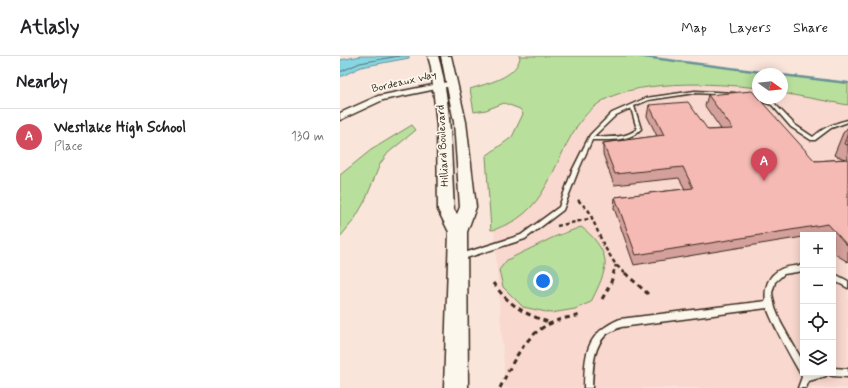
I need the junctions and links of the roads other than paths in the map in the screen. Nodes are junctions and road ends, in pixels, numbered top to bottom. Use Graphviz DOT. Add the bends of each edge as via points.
graph roads {
  1 [pos="433,56"];
  2 [pos="446,56"];
  3 [pos="453,83"];
  4 [pos="438,86"];
  5 [pos="739,94"];
  6 [pos="746,94"];
  7 [pos="632,106"];
  8 [pos="340,117"];
  9 [pos="846,121"];
  10 [pos="590,139"];
  11 [pos="458,232"];
  12 [pos="458,257"];
  13 [pos="800,268"];
  14 [pos="836,278"];
  15 [pos="848,285"];
  16 [pos="770,304"];
  17 [pos="800,364"];
  18 [pos="836,372"];
  19 [pos="848,373"];
  20 [pos="804,376"];
  21 [pos="456,388"];
  22 [pos="588,388"];
  23 [pos="802,388"];
  1 -- 4 [label="main road, Hilliard Boulevard"];
  2 -- 3 [label="main road, Hilliard Boulevard"];
  3 -- 4 [label="street, Bordeaux Way"];
  3 -- 11 [label="main road, Hilliard Boulevard" via="461,130 468,208"];
  4 -- 8 [label="street, Bordeaux Way" via="380,97 355,107"];
  4 -- 11 [label="main road, Hilliard Boulevard" via="444,126 446,210"];
  5 -- 7 [label="lane" via="695,92 647,99"];
  6 -- 9 [label="lane" via="773,104 793,126 813,139 824,129"];
  7 -- 10 [label="lane" via="614,114"];
  7 -- 10 [label="lane" via="639,129 636,132 618,137"];
  10 -- 12 [label="lane" via="562,208 523,237"];
  11 -- 12 [label="main road, Hilliard Boulevard"];
  12 -- 21 [label="main road, Hilliard Boulevard"];
  13 -- 16 [label="lane" via="787,268 774,275 768,287"];
  14 -- 15 [label="lane"];
  16 -- 17 [label="lane" via="774,318"];
  16 -- 22 [label="lane" via="620,323 603,333 593,347"];
  18 -- 19 [label="lane"];
  20 -- 23 [label="lane"];
}
